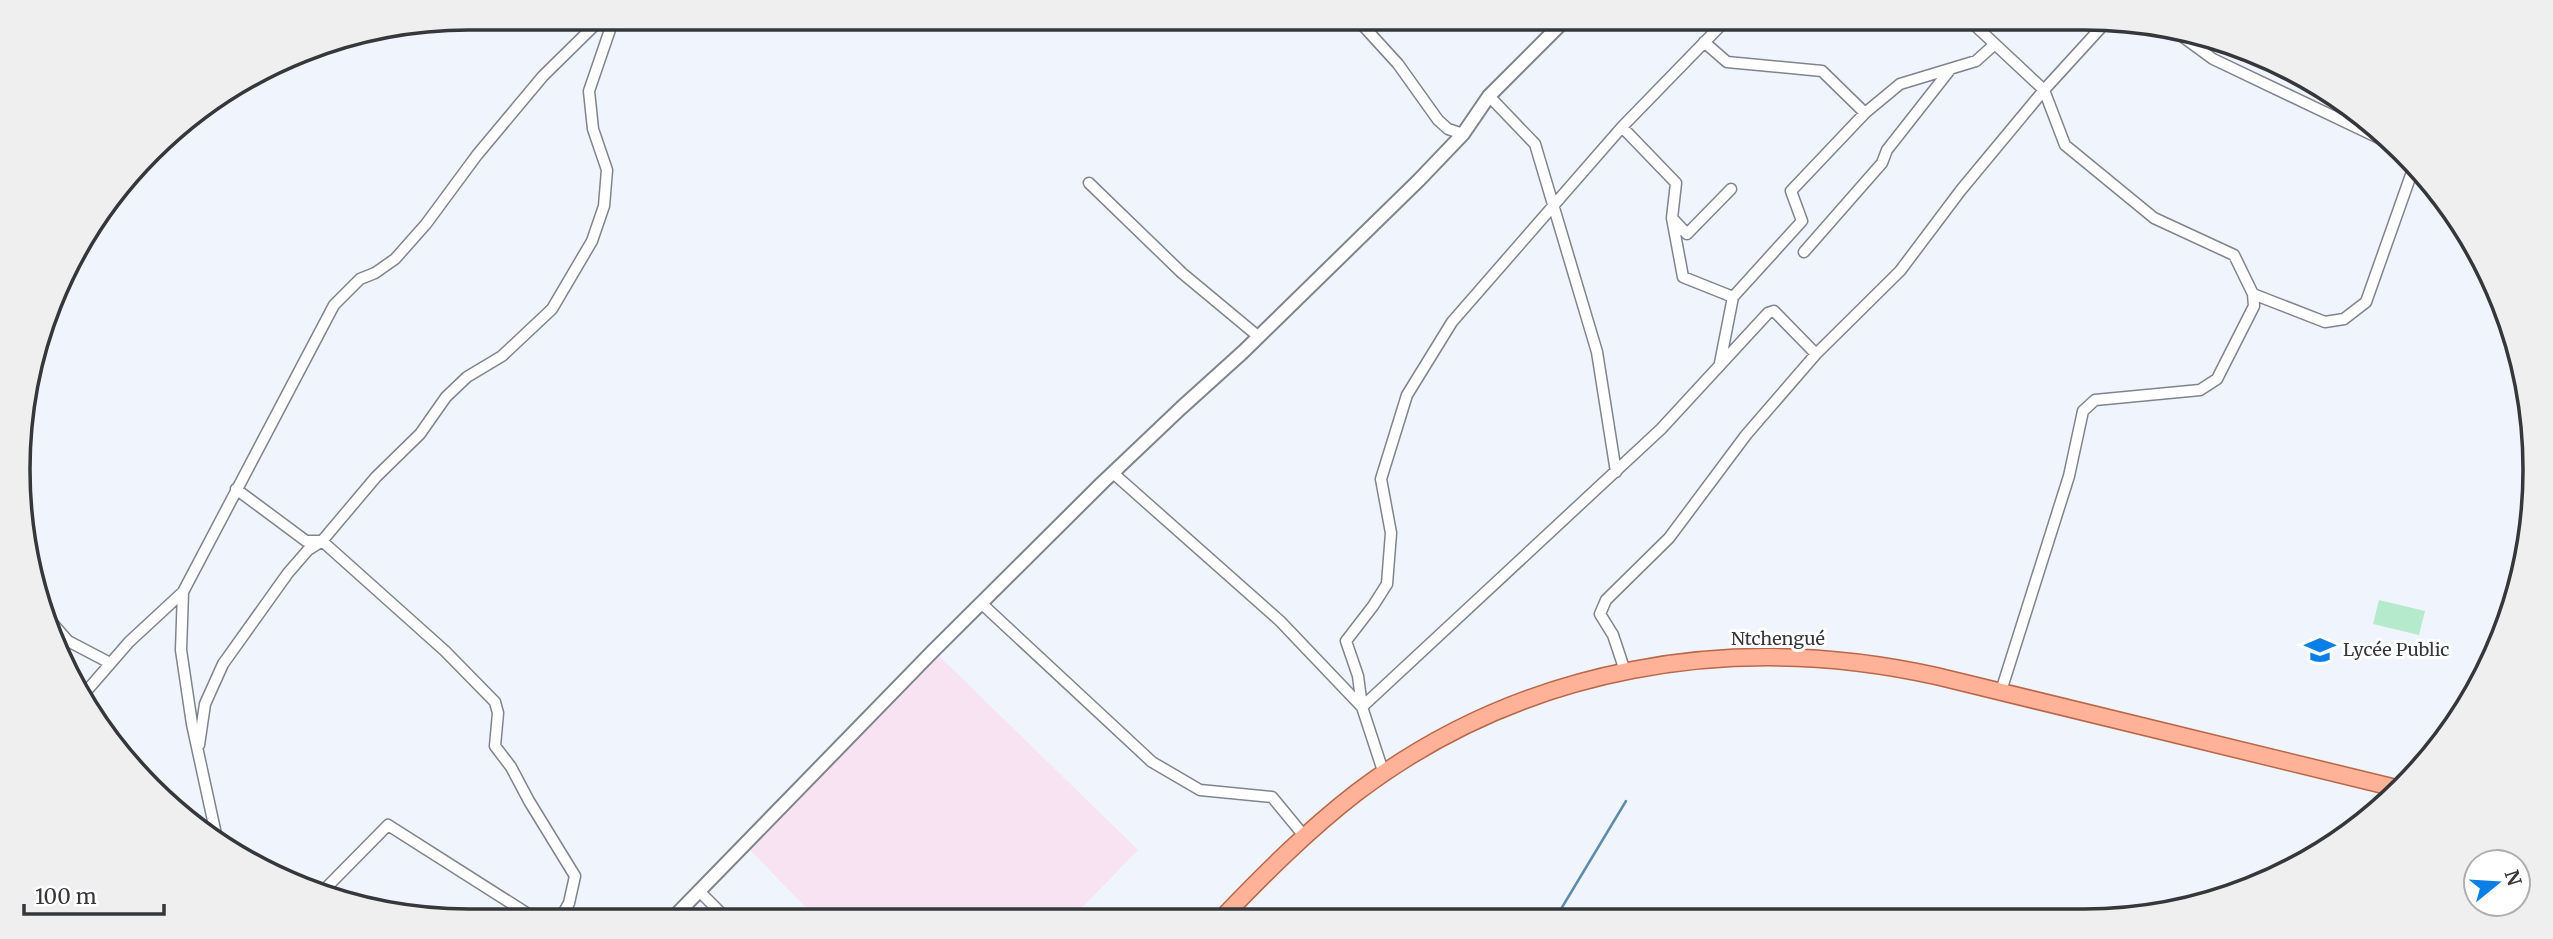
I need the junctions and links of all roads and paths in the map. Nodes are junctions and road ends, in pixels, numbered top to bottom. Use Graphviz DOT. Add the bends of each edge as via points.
graph roads {
  1 [pos="590,30"];
  2 [pos="610,30"];
  3 [pos="1367,30"];
  4 [pos="1555,30"];
  5 [pos="1716,30"];
  6 [pos="1980,30"];
  7 [pos="2098,31"];
  8 [pos="1704,42"];
  9 [pos="1995,44"];
  10 [pos="2192,44"];
  11 [pos="1949,71"];
  12 [pos="2044,90"];
  13 [pos="1489,96"];
  14 [pos="1865,113"];
  15 [pos="1622,127"];
  16 [pos="2362,130"];
  17 [pos="1463,134"];
  18 [pos="2410,176"];
  19 [pos="1089,183"];
  20 [pos="1731,189"];
  21 [pos="1554,207"];
  22 [pos="1672,218"];
  23 [pos="1804,252"];
  24 [pos="2253,295"];
  25 [pos="1733,297"];
  26 [pos="1259,337"];
  27 [pos="1816,354"];
  28 [pos="1720,364"];
  29 [pos="1616,472"];
  30 [pos="1113,473"];
  31 [pos="236,489"];
  32 [pos="322,541"];
  33 [pos="183,592"];
  34 [pos="981,603"];
  35 [pos="61,633"];
  36 [pos="110,663"];
  37 [pos="1625,671"];
  38 [pos="89,688"];
  39 [pos="2001,691"];
  40 [pos="1362,707"];
  41 [pos="199,754"];
  42 [pos="1384,774"];
  43 [pos="2388,786"];
  44 [pos="215,827"];
  45 [pos="1304,837"];
  46 [pos="328,886"];
  47 [pos="700,892"];
  48 [pos="520,909"];
  49 [pos="566,909"];
  50 [pos="682,909"];
  51 [pos="717,909"];
  52 [pos="1231,909"];
  1 -- 31 [label="street" via="544,76 395,259 360,279 334,305"];
  2 -- 32 [label="street" via="589,91 593,129 607,170 604,206 592,241 552,309 502,356 467,377 446,397 420,434"];
  3 -- 17 [label="street" via="1438,120"];
  4 -- 13 [label="street"];
  5 -- 8 [label="street"];
  6 -- 9 [label="street"];
  7 -- 12 [label="street"];
  8 -- 14 [label="street" via="1727,62 1822,71"];
  8 -- 15 [label="street"];
  9 -- 11 [label="street" via="1976,61"];
  9 -- 12 [label="street"];
  10 -- 16 [label="street" via="2213,59"];
  11 -- 14 [label="street" via="1900,84"];
  11 -- 23 [label="street" via="1887,150 1882,163"];
  12 -- 24 [label="street" via="2064,145 2154,218 2234,254"];
  12 -- 27 [label="street" via="1900,271"];
  13 -- 17 [label="street"];
  13 -- 21 [label="street" via="1535,144"];
  14 -- 25 [label="street" via="1791,191 1802,221"];
  15 -- 21 [label="street"];
  15 -- 22 [label="street" via="1676,183"];
  17 -- 26 [label="street"];
  18 -- 24 [label="street" via="2366,302 2344,319 2325,322"];
  19 -- 26 [label="street" via="1182,273"];
  20 -- 22 [label="street" via="1687,234"];
  21 -- 29 [label="street" via="1597,352"];
  21 -- 40 [label="street" via="1452,322 1407,394 1381,478 1391,533 1387,584 1346,641"];
  22 -- 25 [label="street" via="1683,277"];
  24 -- 39 [label="street" via="2254,306 2217,379 2209,385 2200,390 2095,400 2083,411 2069,476"];
  25 -- 28 [label="street"];
  26 -- 30 [label="street"];
  27 -- 28 [label="street" via="1774,311"];
  27 -- 37 [label="street" via="1746,435 1669,538 1605,600 1600,614"];
  28 -- 29 [label="street"];
  29 -- 40 [label="street"];
  30 -- 34 [label="street"];
  30 -- 40 [label="street" via="1280,621"];
  31 -- 32 [label="street" via="306,541"];
  31 -- 33 [label="street"];
  32 -- 41 [label="street" via="288,573 223,664 205,704"];
  32 -- 49 [label="street" via="495,702 495,746 575,876"];
  33 -- 36 [label="street"];
  33 -- 41 [label="street" via="181,650"];
  34 -- 45 [label="street" via="1152,762 1200,790 1272,797"];
  34 -- 47 [label="street"];
  35 -- 36 [label="street"];
  36 -- 38 [label="street"];
  37 -- 39 [label="main road, Ntchengué" via="1709,659 1820,657 1869,662"];
  37 -- 42 [label="main road, Ntchengué" via="1549,691 1495,712"];
  39 -- 43 [label="main road, Ntchengué"];
  40 -- 42 [label="street"];
  41 -- 44 [label="street"];
  42 -- 45 [label="main road, Ntchengué"];
  45 -- 52 [label="main road, Ntchengué"];
  46 -- 48 [label="street" via="388,825"];
  47 -- 50 [label="street"];
  47 -- 51 [label="street"];
}
